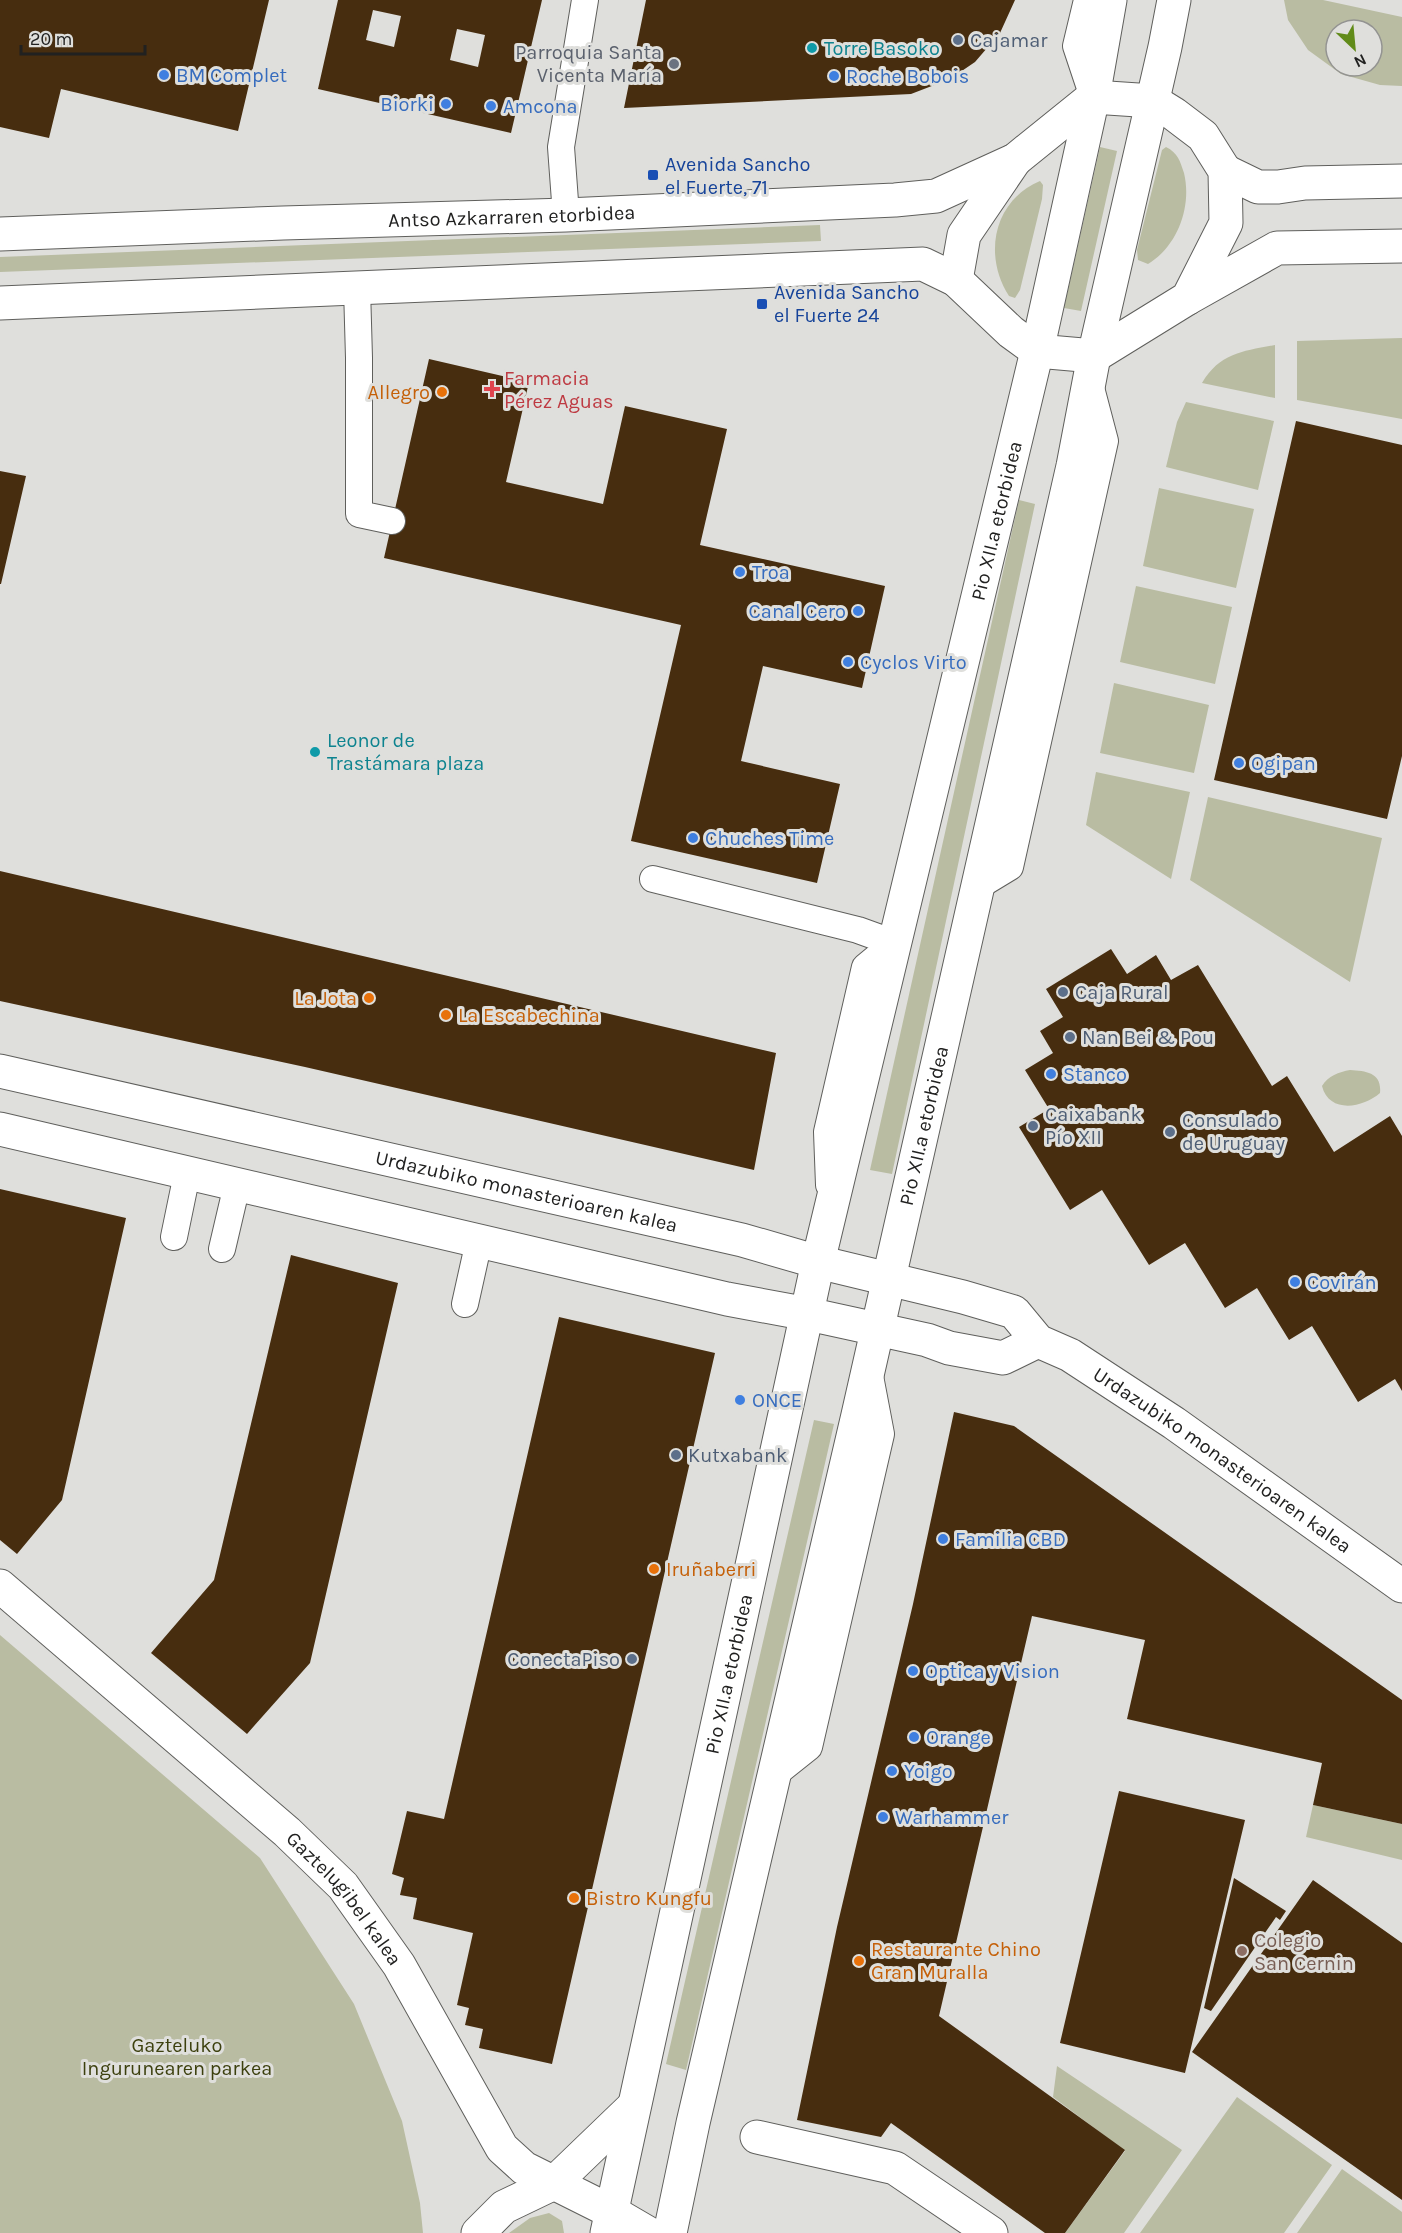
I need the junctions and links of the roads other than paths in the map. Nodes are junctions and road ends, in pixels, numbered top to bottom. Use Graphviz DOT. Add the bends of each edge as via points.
graph roads {
  1 [pos="585,0"];
  2 [pos="1087,0"];
  3 [pos="1110,0"];
  4 [pos="1174,0"];
  5 [pos="1093,97"];
  6 [pos="1153,101"];
  7 [pos="1015,160"];
  8 [pos="1225,171"];
  9 [pos="1402,181"];
  10 [pos="567,215"];
  11 [pos="0,234"];
  12 [pos="1402,246"];
  13 [pos="956,280"];
  14 [pos="357,288"];
  15 [pos="1188,298"];
  16 [pos="0,303"];
  17 [pos="1036,351"];
  18 [pos="1092,369"];
  19 [pos="392,521"];
  20 [pos="653,879"];
  21 [pos="894,943"];
  22 [pos="0,1071"];
  23 [pos="0,1128"];
  24 [pos="187,1174"];
  25 [pos="237,1185"];
  26 [pos="174,1236"];
  27 [pos="479,1241"];
  28 [pos="222,1249"];
  29 [pos="818,1262"];
  30 [pos="888,1279"];
  31 [pos="465,1304"];
  32 [pos="808,1314"];
  33 [pos="876,1329"];
  34 [pos="1038,1341"];
  35 [pos="0,1586"];
  36 [pos="1402,1586"];
  37 [pos="633,2107"];
  38 [pos="757,2137"];
  39 [pos="554,2183"];
  40 [pos="609,2222"];
  41 [pos="478,2233"];
  42 [pos="648,2233"];
  43 [pos="670,2233"];
  44 [pos="991,2233"];
  1 -- 10 [label="lane" via="561,147"];
  2 -- 5 [label="lane" via="1076,46"];
  3 -- 5 [label="main road, Pio XII.a etorbidea"];
  4 -- 6 [label="main road, Pio XII.a etorbidea"];
  5 -- 6 [label="main road"];
  5 -- 7 [label="main road, Antso Azkarraren etorbidea"];
  5 -- 17 [label="main road, Pio XII.a etorbidea"];
  6 -- 8 [label="main road" via="1203,136"];
  6 -- 18 [label="main road, Pio XII.a etorbidea"];
  7 -- 10 [label="main road, Antso Azkarraren etorbidea" via="936,196"];
  7 -- 13 [label="main road, Antso Azkarraren etorbidea" via="964,236"];
  8 -- 9 [label="main road" via="1258,187"];
  8 -- 15 [label="main road" via="1226,223"];
  10 -- 11 [label="main road, Antso Azkarraren etorbidea"];
  12 -- 15 [label="main road" via="1277,248"];
  13 -- 14 [label="main road" via="923,264"];
  13 -- 17 [label="main road"];
  14 -- 16 [label="main road"];
  14 -- 19 [label="lane" via="359,514"];
  15 -- 18 [label="main road"];
  17 -- 18 [label="main road"];
  17 -- 21 [label="main road, Pio XII.a etorbidea"];
  18 -- 30 [label="main road, Pio XII.a etorbidea"];
  20 -- 21 [label="lane" via="858,930"];
  21 -- 29 [label="main road, Pio XII.a etorbidea"];
  22 -- 29 [label="main road, Urdazubiko monasterioaren kalea" via="742,1240"];
  23 -- 24 [label="main road"];
  24 -- 25 [label="main road"];
  24 -- 26 [label="lane"];
  25 -- 27 [label="main road"];
  25 -- 28 [label="lane"];
  27 -- 31 [label="lane"];
  27 -- 32 [label="main road"];
  29 -- 30 [label="main road, Urdazubiko monasterioaren kalea"];
  29 -- 32 [label="main road, Pio XII.a etorbidea"];
  30 -- 33 [label="main road, Pio XII.a etorbidea"];
  30 -- 34 [label="main road, Urdazubiko monasterioaren kalea" via="1014,1312"];
  32 -- 33 [label="main road"];
  32 -- 37 [label="main road, Pio XII.a etorbidea"];
  33 -- 34 [label="main road" via="1003,1358"];
  33 -- 43 [label="main road, Pio XII.a etorbidea"];
  34 -- 36 [label="main road, Urdazubiko monasterioaren kalea" via="1070,1354 1174,1423"];
  35 -- 39 [label="main road, Gaztelugibel kalea" via="287,1832 343,1886 399,1965 501,2148 524,2168"];
  37 -- 39 [label="main road"];
  37 -- 40 [label="main road, Pio XII.a etorbidea"];
  38 -- 44 [label="main road" via="895,2169"];
  39 -- 40 [label="main road, Gaztelugibel kalea"];
  39 -- 41 [label="main road" via="504,2207"];
  40 -- 42 [label="main road, Gaztelugibel kalea"];
}
